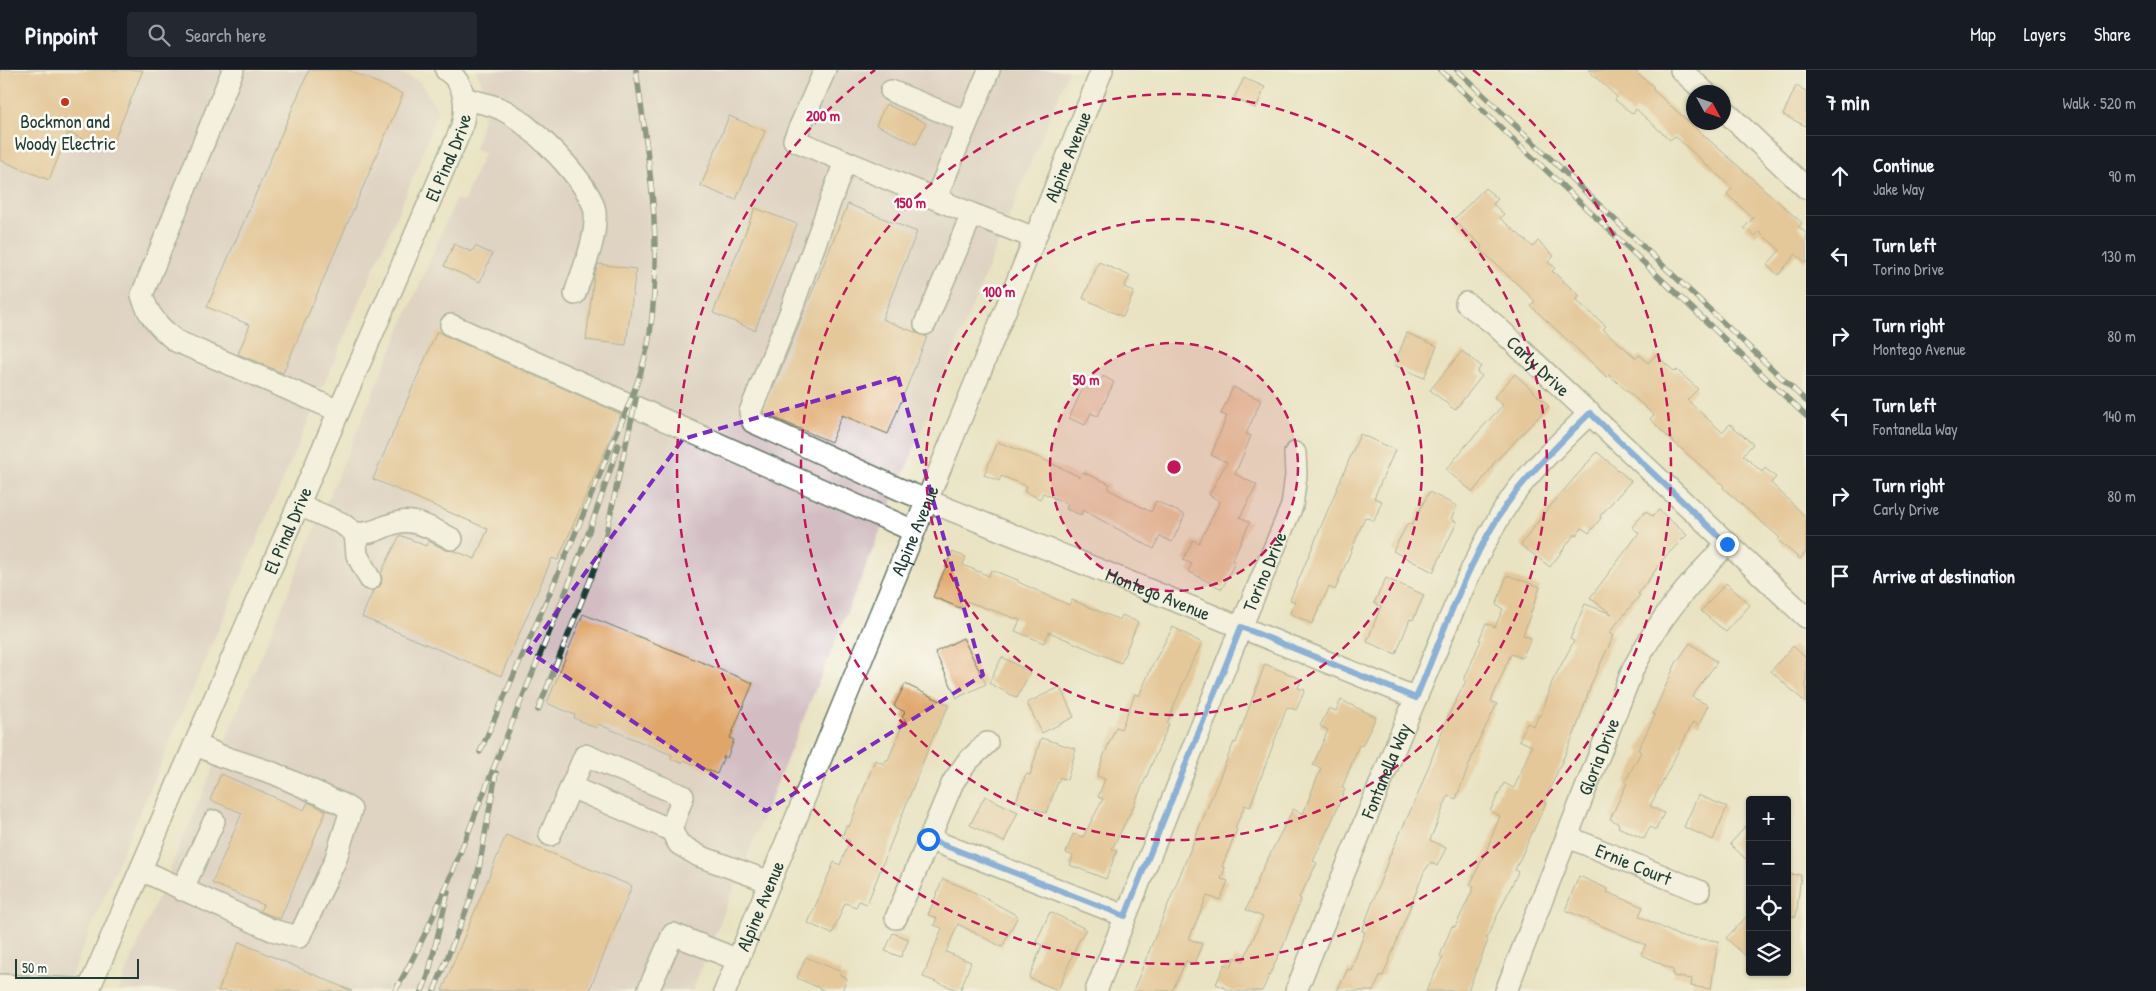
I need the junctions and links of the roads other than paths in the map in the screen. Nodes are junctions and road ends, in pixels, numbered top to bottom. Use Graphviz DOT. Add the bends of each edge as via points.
graph roads {
  1 [pos="233,70"];
  2 [pos="446,70"];
  3 [pos="825,70"];
  4 [pos="1102,70"];
  5 [pos="1681,70"];
  6 [pos="986,71"];
  7 [pos="1697,85"];
  8 [pos="891,91"];
  9 [pos="464,98"];
  10 [pos="1731,117"];
  11 [pos="968,122"];
  12 [pos="846,161"];
  13 [pos="1806,188"];
  14 [pos="936,198"];
  15 [pos="972,214"];
  16 [pos="1035,238"];
  17 [pos="574,294"];
  18 [pos="1466,303"];
  19 [pos="925,324"];
  20 [pos="450,325"];
  21 [pos="339,411"];
  22 [pos="1590,413"];
  23 [pos="1295,453"];
  24 [pos="927,500"];
  25 [pos="299,505"];
  26 [pos="914,531"];
  27 [pos="355,533"];
  28 [pos="452,539"];
  29 [pos="1727,544"];
  30 [pos="370,579"];
  31 [pos="1806,617"];
  32 [pos="1241,627"];
  33 [pos="1416,698"];
  34 [pos="987,743"];
  35 [pos="195,744"];
  36 [pos="571,787"];
  37 [pos="214,821"];
  38 [pos="671,830"];
  39 [pos="550,835"];
  40 [pos="1568,837"];
  41 [pos="928,839"];
  42 [pos="141,870"];
  43 [pos="770,882"];
  44 [pos="182,890"];
  45 [pos="1699,891"];
  46 [pos="1125,916"];
  47 [pos="896,918"];
  48 [pos="738,960"];
  49 [pos="2,987"];
  50 [pos="89,991"];
  51 [pos="648,991"];
  52 [pos="725,991"];
  53 [pos="1096,991"];
  54 [pos="1296,991"];
  55 [pos="1506,991"];
  1 -- 21 [label="street" via="142,296 146,309 160,329 176,341"];
  2 -- 9 [label="street, El Pinal Drive" via="460,86"];
  3 -- 12 [label="street" via="794,140"];
  4 -- 16 [label="street, Alpine Avenue"];
  5 -- 7 [label="street"];
  6 -- 11 [label="street"];
  8 -- 11 [label="street"];
  9 -- 17 [label="street" via="514,116 566,165 588,191 595,210 595,233"];
  9 -- 21 [label="street, El Pinal Drive" via="466,113 461,130"];
  10 -- 13 [label="street"];
  11 -- 14 [label="street"];
  12 -- 14 [label="street"];
  12 -- 24 [label="street, Montego Avenue" via="750,412 753,422"];
  14 -- 15 [label="street"];
  15 -- 16 [label="street"];
  15 -- 19 [label="street"];
  16 -- 24 [label="street, Alpine Avenue"];
  18 -- 22 [label="street, Carly Drive" via="1494,324"];
  20 -- 26 [label="street"];
  21 -- 25 [label="street, El Pinal Drive"];
  22 -- 29 [label="street, Carly Drive"];
  22 -- 33 [label="street, Fontanella Way" via="1514,494 1490,532"];
  23 -- 32 [label="street, Torino Drive" via="1292,506"];
  24 -- 26 [label="street, Alpine Avenue"];
  24 -- 32 [label="street, Montego Avenue"];
  25 -- 27 [label="street" via="341,523"];
  25 -- 35 [label="street, El Pinal Drive"];
  26 -- 43 [label="street, Alpine Avenue"];
  27 -- 28 [label="street" via="366,534 400,522 418,523"];
  27 -- 30 [label="street" via="358,555"];
  29 -- 31 [label="street, Carly Drive"];
  29 -- 40 [label="street, Gloria Drive" via="1687,586 1649,639 1633,669"];
  32 -- 33 [label="street, Montego Avenue"];
  32 -- 46 [label="street, Torino Drive"];
  33 -- 54 [label="street, Fontanella Way"];
  34 -- 41 [label="street" via="967,762 953,782"];
  35 -- 42 [label="street, El Pinal Drive"];
  35 -- 44 [label="street" via="273,773 350,810 334,861 299,936 272,930"];
  36 -- 38 [label="street"];
  36 -- 38 [label="street" via="585,755 683,796"];
  36 -- 39 [label="street"];
  37 -- 44 [label="street"];
  38 -- 43 [label="street" via="679,844 699,856"];
  40 -- 45 [label="street, Ernie Court"];
  40 -- 55 [label="street, Gloria Drive"];
  41 -- 46 [label="street"];
  41 -- 47 [label="street"];
  42 -- 44 [label="street"];
  42 -- 50 [label="street, El Pinal Drive"];
  43 -- 48 [label="street, Alpine Avenue"];
  46 -- 53 [label="street, Torino Drive"];
  48 -- 51 [label="street" via="673,934"];
  48 -- 52 [label="street, Alpine Avenue"];
  49 -- 50 [label="street"];
}
